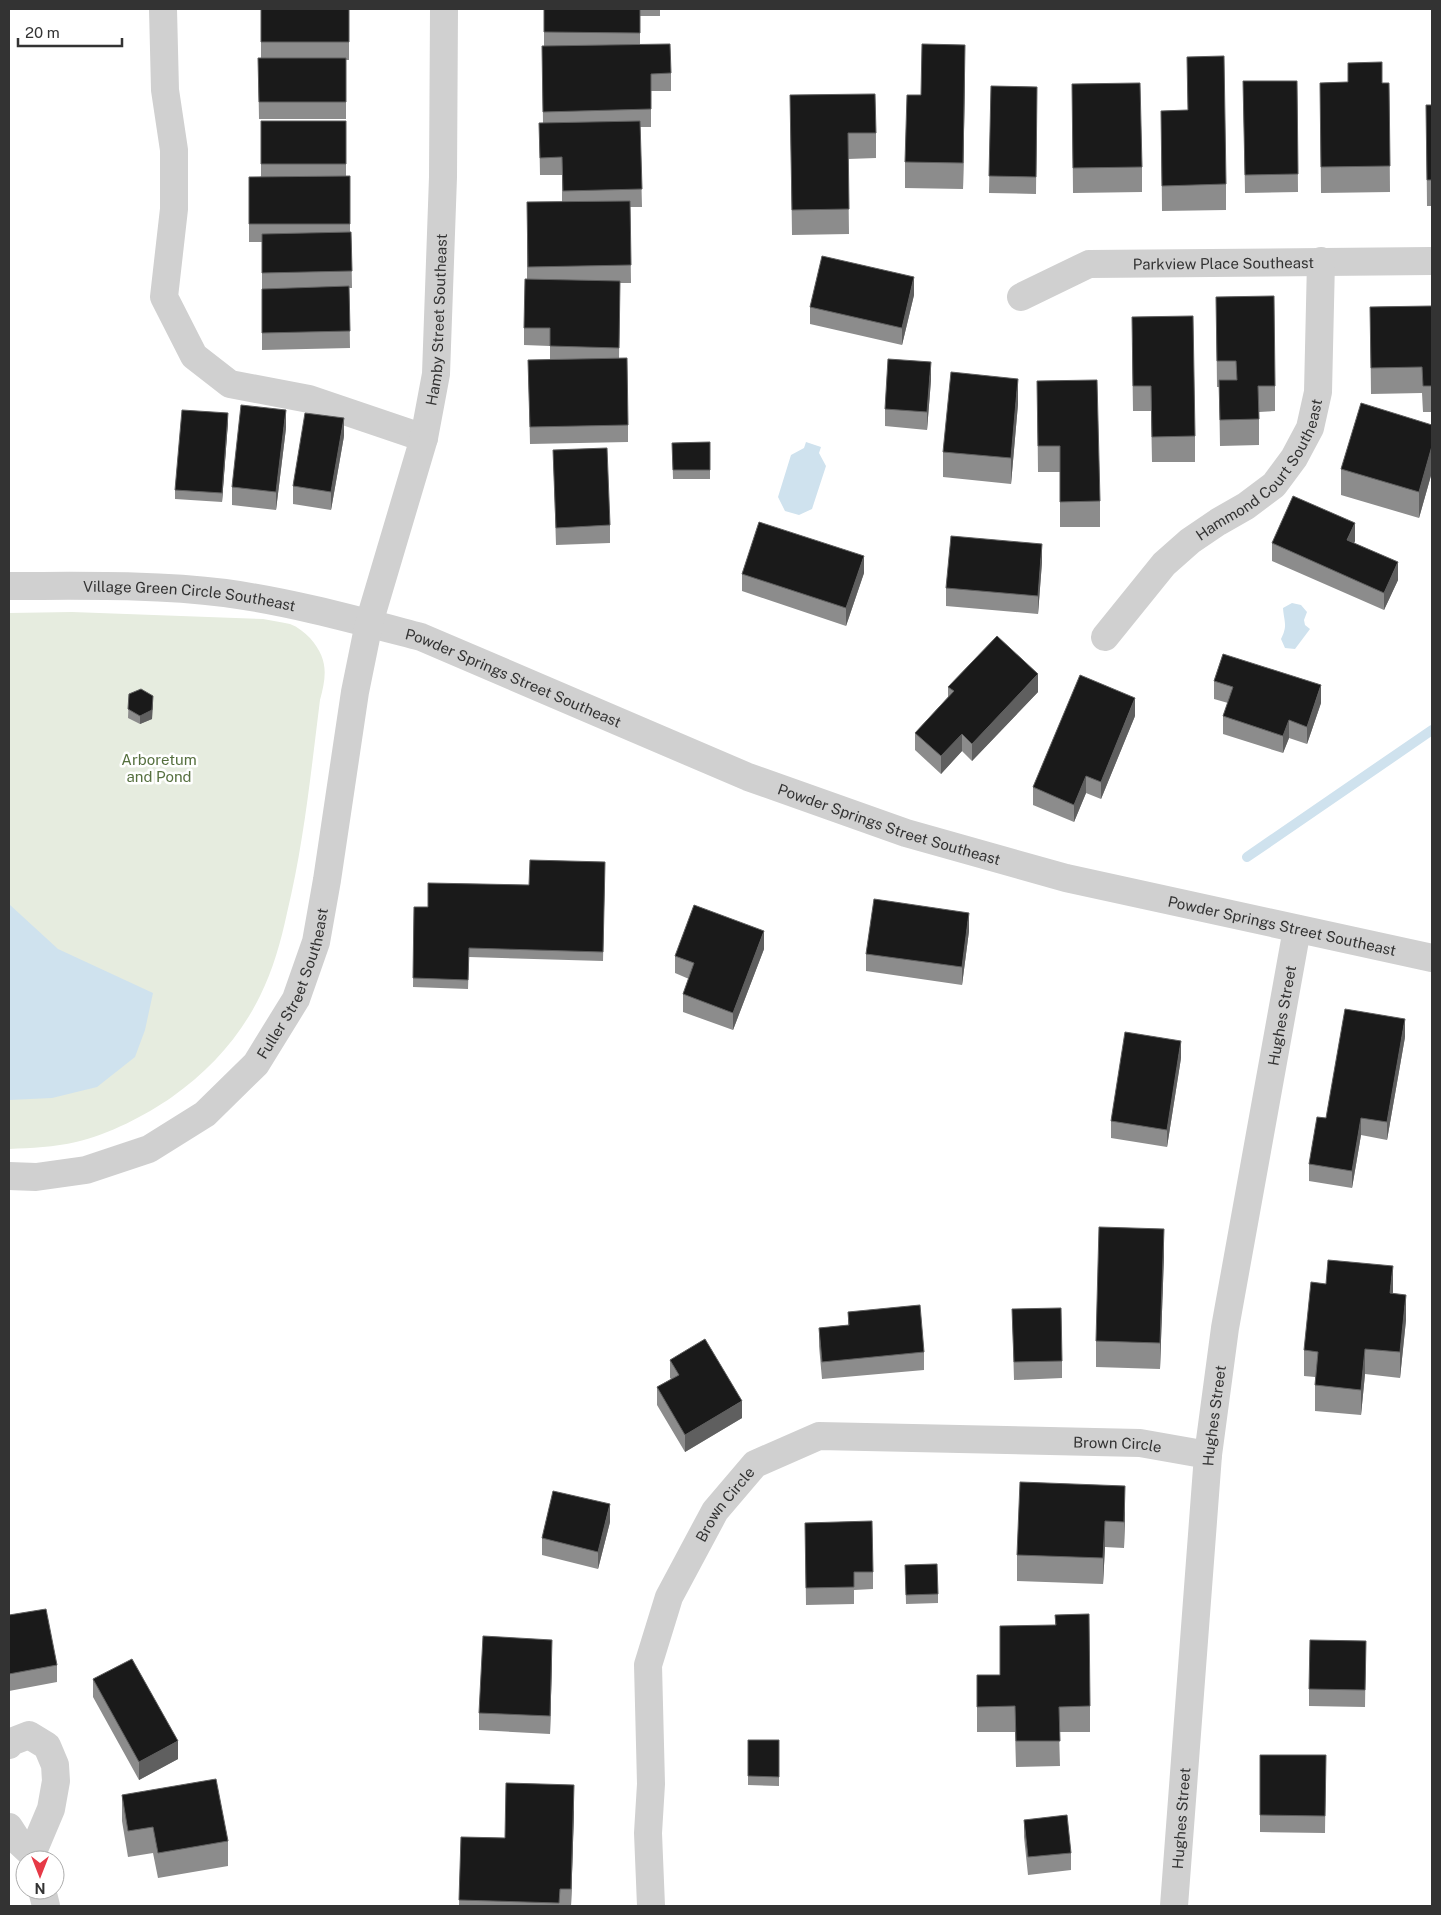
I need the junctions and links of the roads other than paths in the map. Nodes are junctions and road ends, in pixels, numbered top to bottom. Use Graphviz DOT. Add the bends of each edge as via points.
graph roads {
  1 [pos="163,9"];
  2 [pos="444,9"];
  3 [pos="1321,261"];
  4 [pos="1432,261"];
  5 [pos="1021,297"];
  6 [pos="424,438"];
  7 [pos="9,586"];
  8 [pos="369,623"];
  9 [pos="1105,636"];
  10 [pos="1297,929"];
  11 [pos="1432,958"];
  12 [pos="9,1176"];
  13 [pos="1208,1455"];
  14 [pos="9,1745"];
  15 [pos="9,1827"];
  16 [pos="27,1850"];
  17 [pos="36,1850"];
  18 [pos="651,1906"];
  19 [pos="1174,1906"];
  1 -- 6 [label="street" via="165,90 174,150 174,209 164,297 194,356 230,384 309,399"];
  2 -- 6 [label="street, Hamby Street Southeast" via="439,337"];
  3 -- 4 [label="street, Parkview Place Southeast"];
  3 -- 5 [label="street, Parkview Place Southeast" via="1089,264"];
  3 -- 9 [label="street, Hammond Court Southeast" via="1318,392 1310,428 1294,458 1274,485 1190,541 1164,564"];
  6 -- 8 [label="street, Hamby Street Southeast"];
  7 -- 8 [label="street, Village Green Circle Southeast" via="141,586 225,594 308,608"];
  8 -- 10 [label="street, Powder Springs Street Southeast" via="421,636 748,777 906,832 1066,878"];
  8 -- 12 [label="street, Fuller Street Southeast" via="354,692 316,942 296,999 256,1064 204,1114 149,1149 86,1170 36,1177"];
  10 -- 11 [label="street, Powder Springs Street Southeast"];
  10 -- 13 [label="street, Hughes Street" via="1229,1309"];
  13 -- 18 [label="street, Brown Circle" via="1140,1443 819,1436 755,1464 715,1511 669,1597 648,1665"];
  13 -- 19 [label="street, Hughes Street"];
  14 -- 17 [label="street" via="29,1735 47,1746 55,1765 51,1809"];
  15 -- 16 [label="street"];
}
